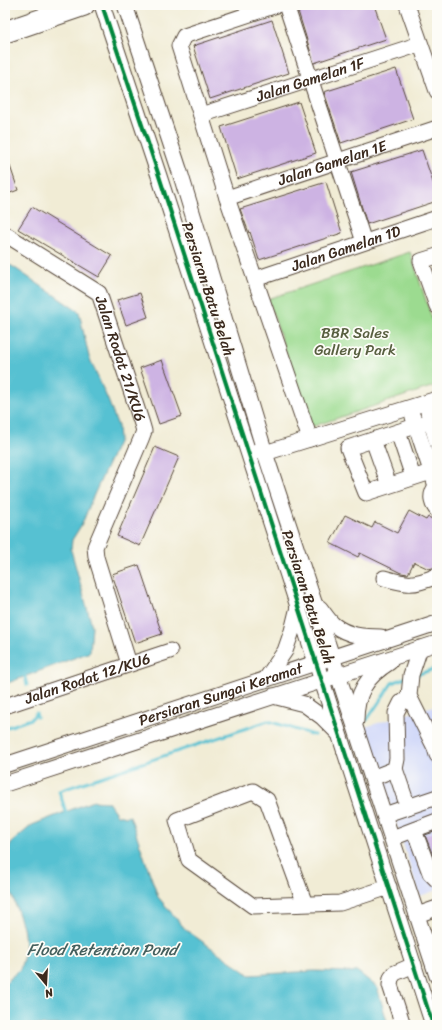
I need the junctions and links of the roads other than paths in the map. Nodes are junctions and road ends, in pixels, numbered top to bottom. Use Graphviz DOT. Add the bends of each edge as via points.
graph roads {
  1 [pos="43,5"];
  2 [pos="84,5"];
  3 [pos="102,5"];
  4 [pos="125,5"];
  5 [pos="277,5"];
  6 [pos="286,5"];
  7 [pos="407,5"];
  8 [pos="5,18"];
  9 [pos="5,32"];
  10 [pos="420,44"];
  11 [pos="311,80"];
  12 [pos="437,91"];
  13 [pos="201,115"];
  14 [pos="437,128"];
  15 [pos="338,161"];
  16 [pos="227,198"];
  17 [pos="437,218"];
  18 [pos="5,234"];
  19 [pos="364,242"];
  20 [pos="437,256"];
  21 [pos="255,278"];
  22 [pos="437,306"];
  23 [pos="431,401"];
  24 [pos="410,408"];
  25 [pos="431,421"];
  26 [pos="240,425"];
  27 [pos="416,426"];
  28 [pos="398,432"];
  29 [pos="310,439"];
  30 [pos="373,440"];
  31 [pos="437,442"];
  32 [pos="265,453"];
  33 [pos="434,471"];
  34 [pos="413,477"];
  35 [pos="389,485"];
  36 [pos="436,486"];
  37 [pos="437,510"];
  38 [pos="437,576"];
  39 [pos="384,578"];
  40 [pos="313,599"];
  41 [pos="298,607"];
  42 [pos="437,623"];
  43 [pos="395,637"];
  44 [pos="437,643"];
  45 [pos="420,648"];
  46 [pos="170,651"];
  47 [pos="402,654"];
  48 [pos="332,657"];
  49 [pos="316,663"];
  50 [pos="129,664"];
  51 [pos="338,675"];
  52 [pos="265,680"];
  53 [pos="322,680"];
  54 [pos="273,696"];
  55 [pos="409,696"];
  56 [pos="5,706"];
  57 [pos="356,728"];
  58 [pos="339,734"];
  59 [pos="437,755"];
  60 [pos="5,765"];
  61 [pos="395,769"];
  62 [pos="372,778"];
  63 [pos="5,784"];
  64 [pos="437,797"];
  65 [pos="408,807"];
  66 [pos="384,815"];
  67 [pos="437,821"];
  68 [pos="414,830"];
  69 [pos="392,838"];
  70 [pos="437,880"];
  71 [pos="389,888"];
  72 [pos="305,904"];
  73 [pos="437,908"];
  74 [pos="417,915"];
  75 [pos="414,965"];
  76 [pos="437,976"];
  77 [pos="403,1025"];
  78 [pos="433,1025"];
  1 -- 8 [label="highway"];
  2 -- 9 [label="highway"];
  3 -- 26 [label="street, Persiaran Batu Belah"];
  4 -- 32 [label="street, Persiaran Batu Belah" via="179,170"];
  5 -- 13 [label="street" via="184,36 179,46"];
  6 -- 11 [label="street"];
  7 -- 10 [label="street"];
  10 -- 11 [label="street, Jalan Gamelan 1F"];
  10 -- 12 [label="street"];
  11 -- 13 [label="street, Jalan Gamelan 1F"];
  11 -- 15 [label="street"];
  13 -- 16 [label="street"];
  14 -- 15 [label="street, Jalan Gamelan 1E"];
  15 -- 16 [label="street, Jalan Gamelan 1E"];
  15 -- 19 [label="street"];
  16 -- 21 [label="street"];
  17 -- 19 [label="street, Jalan Gamelan 1D"];
  18 -- 50 [label="street, Jalan Rodat 21/KU6" via="99,293 142,424 144,431 141,439 95,547"];
  19 -- 21 [label="street, Jalan Gamelan 1D"];
  20 -- 22 [label="street" via="421,261"];
  21 -- 29 [label="street"];
  23 -- 24 [label="street"];
  23 -- 25 [label="street"];
  24 -- 27 [label="street"];
  24 -- 29 [label="street"];
  25 -- 27 [label="street"];
  25 -- 31 [label="street"];
  26 -- 32 [label="street" via="253,449"];
  26 -- 41 [label="street, Persiaran Batu Belah"];
  27 -- 28 [label="street"];
  27 -- 33 [label="street"];
  28 -- 30 [label="street"];
  28 -- 34 [label="street"];
  29 -- 32 [label="street"];
  30 -- 35 [label="street"];
  30 -- 35 [label="street" via="348,448 366,493"];
  32 -- 40 [label="street, Persiaran Batu Belah"];
  33 -- 34 [label="street"];
  33 -- 36 [label="street"];
  34 -- 35 [label="street"];
  36 -- 37 [label="street" via="432,501"];
  38 -- 39 [label="street" via="418,583 405,584"];
  40 -- 43 [label="street" via="334,625 347,633 363,637"];
  40 -- 48 [label="street, Persiaran Batu Belah"];
  41 -- 49 [label="street, Persiaran Batu Belah"];
  41 -- 52 [label="street" via="285,651"];
  42 -- 43 [label="street, Persiaran Sungai Keramat"];
  43 -- 48 [label="street, Persiaran Sungai Keramat"];
  44 -- 45 [label="street, Persiaran Sungai Keramat"];
  45 -- 47 [label="street, Persiaran Sungai Keramat"];
  45 -- 55 [label="street" via="411,675"];
  46 -- 50 [label="street, Jalan Rodat 12/KU6"];
  47 -- 51 [label="street, Persiaran Sungai Keramat"];
  47 -- 57 [label="street" via="381,667 365,683 356,705"];
  48 -- 49 [label="street, Persiaran Sungai Keramat"];
  48 -- 51 [label="street, Persiaran Batu Belah"];
  49 -- 52 [label="street, Persiaran Sungai Keramat"];
  49 -- 53 [label="street, Persiaran Batu Belah"];
  50 -- 56 [label="street, Jalan Rodat 12/KU6"];
  51 -- 53 [label="street, Persiaran Sungai Keramat"];
  51 -- 57 [label="street, Persiaran Batu Belah"];
  52 -- 60 [label="street, Persiaran Sungai Keramat"];
  53 -- 54 [label="street, Persiaran Sungai Keramat"];
  53 -- 58 [label="street, Persiaran Batu Belah"];
  54 -- 58 [label="street" via="304,704"];
  54 -- 63 [label="street, Persiaran Sungai Keramat"];
  55 -- 59 [label="street"];
  55 -- 61 [label="street" via="401,703 396,714"];
  57 -- 62 [label="street, Persiaran Batu Belah"];
  58 -- 71 [label="street, Persiaran Batu Belah"];
  61 -- 62 [label="street"];
  61 -- 65 [label="street"];
  62 -- 66 [label="street, Persiaran Batu Belah"];
  64 -- 65 [label="street"];
  65 -- 66 [label="street"];
  66 -- 69 [label="street, Persiaran Batu Belah"];
  67 -- 68 [label="street"];
  68 -- 69 [label="street"];
  68 -- 70 [label="street" via="430,873"];
  69 -- 74 [label="street, Persiaran Batu Belah"];
  71 -- 72 [label="street" via="340,903"];
  71 -- 75 [label="street, Persiaran Batu Belah"];
  72 -- 72 [label="street" via="253,906 189,860 177,820 253,791 260,795 267,800"];
  73 -- 74 [label="street"];
  74 -- 76 [label="street, Persiaran Batu Belah"];
  75 -- 77 [label="street" via="395,973 391,978 390,985"];
  75 -- 78 [label="street, Persiaran Batu Belah"];
}
